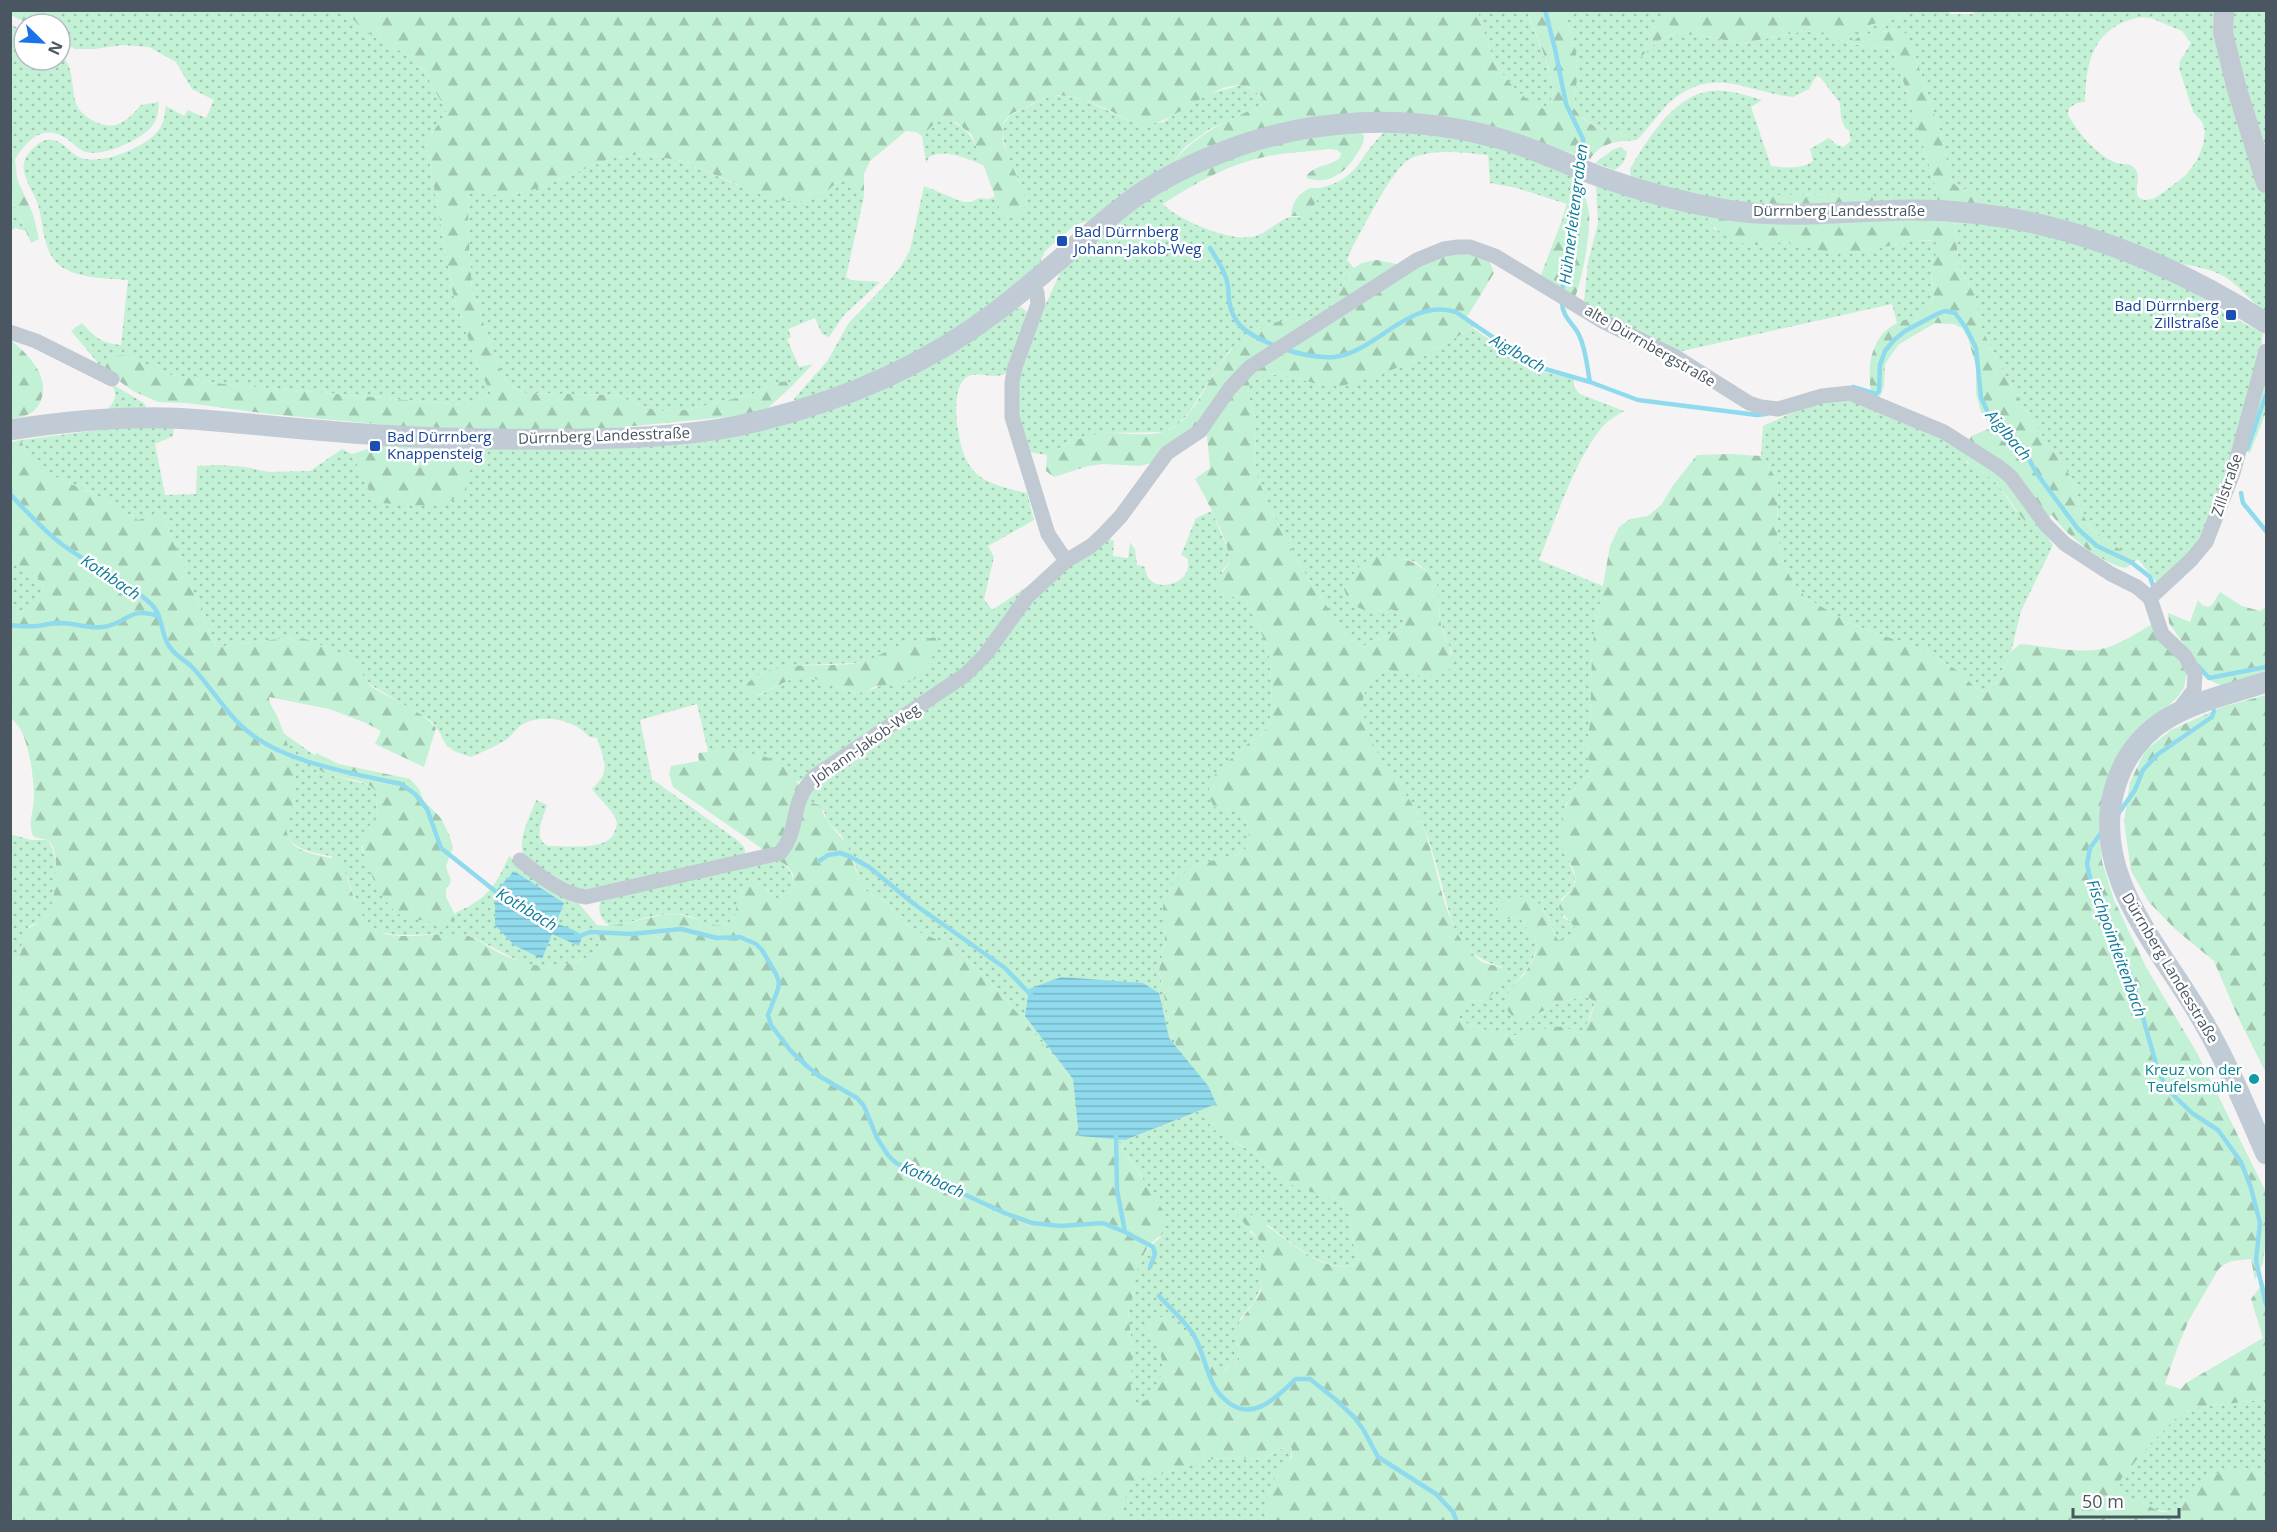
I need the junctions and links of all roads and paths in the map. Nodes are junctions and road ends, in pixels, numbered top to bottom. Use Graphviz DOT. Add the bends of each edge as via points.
graph roads {
  1 [pos="2224,10"];
  2 [pos="2266,183"];
  3 [pos="1032,284"];
  4 [pos="2266,323"];
  5 [pos="10,332"];
  6 [pos="2266,351"];
  7 [pos="112,380"];
  8 [pos="15,429"];
  9 [pos="1167,453"];
  10 [pos="1066,561"];
  11 [pos="2153,594"];
  12 [pos="2266,682"];
  13 [pos="2196,683"];
  14 [pos="2224,696"];
  15 [pos="2176,713"];
  16 [pos="520,860"];
  17 [pos="2266,1154"];
  1 -- 2 [label="street" via="2223,32 2236,86"];
  3 -- 4 [label="main road, Dürrnberg Landesstraße" via="1126,203 1173,174 1222,152 1269,135 1320,126 1406,123 1455,128 1500,139 1670,199 1736,211 1959,212 2047,226 2162,264"];
  3 -- 8 [label="main road, Dürrnberg Landesstraße" via="956,339 879,381 781,416 732,427 622,438 536,440 388,435 160,418"];
  3 -- 10 [label="street" via="1038,304 1015,367 1012,417 1048,534"];
  5 -- 7 [label="street"];
  6 -- 11 [label="street, Zillstraße" via="2233,473 2213,525 2201,549"];
  9 -- 10 [label="street, Johann-Jakob-Weg" via="1112,526 1091,546"];
  9 -- 11 [label="street, alte Dürrnbergstraße" via="1200,431 1230,388 1258,360 1418,260 1444,249 1470,247 1495,256 1604,322 1676,357 1761,407 1789,408 1822,396 1850,393 1951,436 2011,477 2065,544 2111,574"];
  10 -- 16 [label="street, Johann-Jakob-Weg" via="1028,597 986,654 965,675 815,776 798,801 792,835 780,854 586,897 559,887"];
  11 -- 13 [label="street" via="2162,634 2192,665"];
  12 -- 14 [label="main road, Dürrnberg Landesstraße"];
  13 -- 14 [label="street" via="2204,693"];
  13 -- 15 [label="street"];
  14 -- 15 [label="main road, Dürrnberg Landesstraße"];
  15 -- 17 [label="main road, Dürrnberg Landesstraße" via="2141,740 2119,775 2111,798 2114,861 2133,909 2217,1044"];
}
